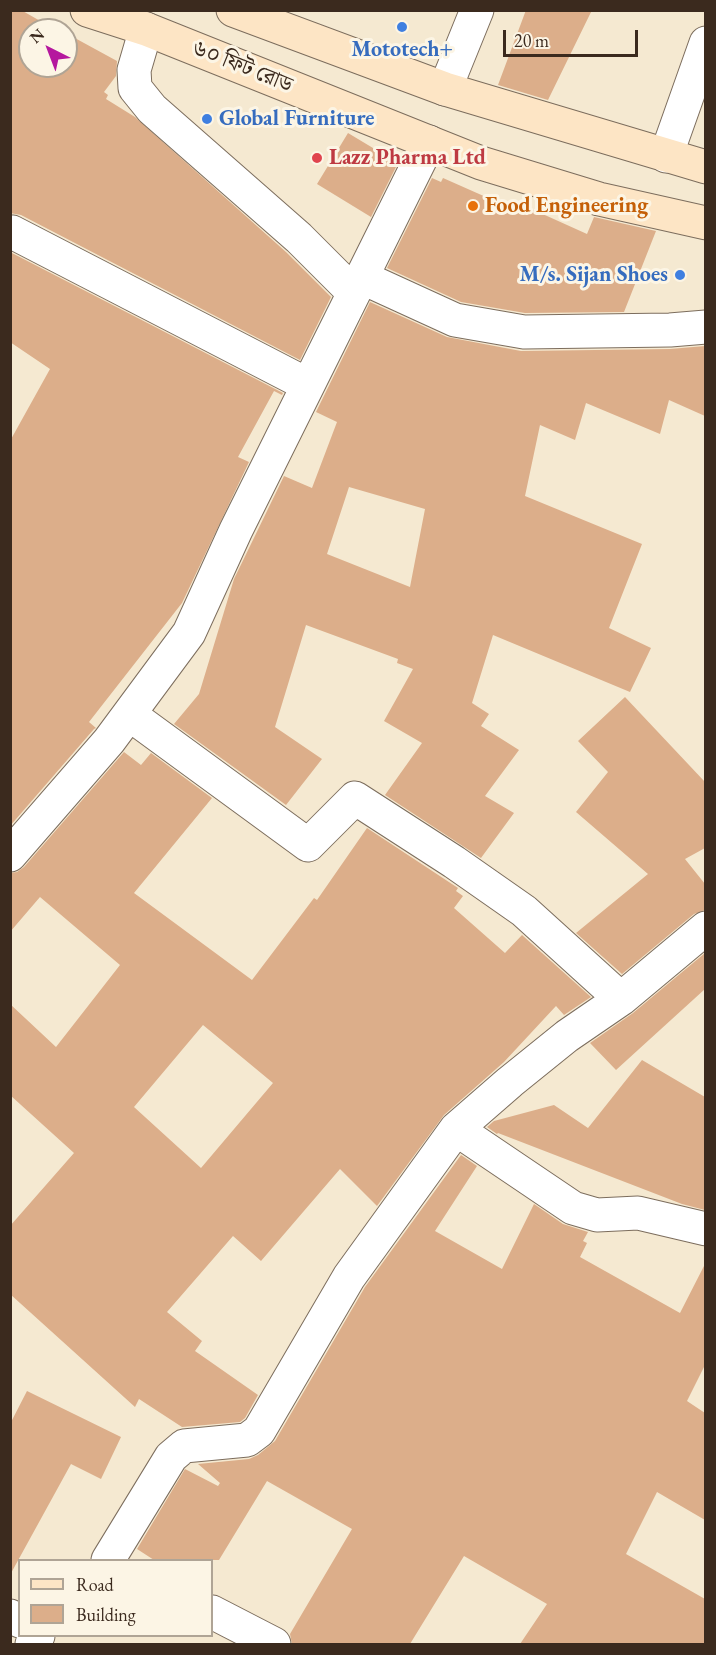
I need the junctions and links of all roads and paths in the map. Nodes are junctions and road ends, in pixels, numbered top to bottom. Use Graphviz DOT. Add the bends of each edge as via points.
graph roads {
  1 [pos="233,10"];
  2 [pos="477,10"];
  3 [pos="89,11"];
  4 [pos="146,29"];
  5 [pos="705,43"];
  6 [pos="445,89"];
  7 [pos="429,142"];
  8 [pos="666,156"];
  9 [pos="705,166"];
  10 [pos="705,223"];
  11 [pos="12,232"];
  12 [pos="357,285"];
  13 [pos="705,327"];
  14 [pos="308,385"];
  15 [pos="129,714"];
  16 [pos="10,855"];
  17 [pos="705,928"];
  18 [pos="621,999"];
  19 [pos="456,1129"];
  20 [pos="705,1229"];
  21 [pos="109,1559"];
  22 [pos="213,1613"];
  23 [pos="274,1644"];
  1 -- 6 [label="street"];
  2 -- 6 [label="street"];
  3 -- 4 [label="street, ৬০ ফিট রোড"];
  4 -- 7 [label="street, ৬০ ফিট রোড"];
  4 -- 12 [label="street" via="134,70 135,88 200,153"];
  5 -- 8 [label="street"];
  6 -- 8 [label="street"];
  7 -- 10 [label="street, ৬০ ফিট রোড" via="481,163 599,200"];
  7 -- 12 [label="street"];
  8 -- 9 [label="street"];
  11 -- 14 [label="street"];
  12 -- 13 [label="street" via="455,320 524,332"];
  12 -- 14 [label="street"];
  14 -- 15 [label="street" via="189,633"];
  15 -- 16 [label="street"];
  15 -- 18 [label="street" via="308,845 355,798 524,911"];
  17 -- 18 [label="street"];
  18 -- 19 [label="street" via="567,1036"];
  19 -- 20 [label="street" via="573,1208 597,1215 638,1214"];
  19 -- 21 [label="street" via="349,1277 259,1431 247,1440 184,1446 171,1457"];
  22 -- 23 [label="street"];
}
